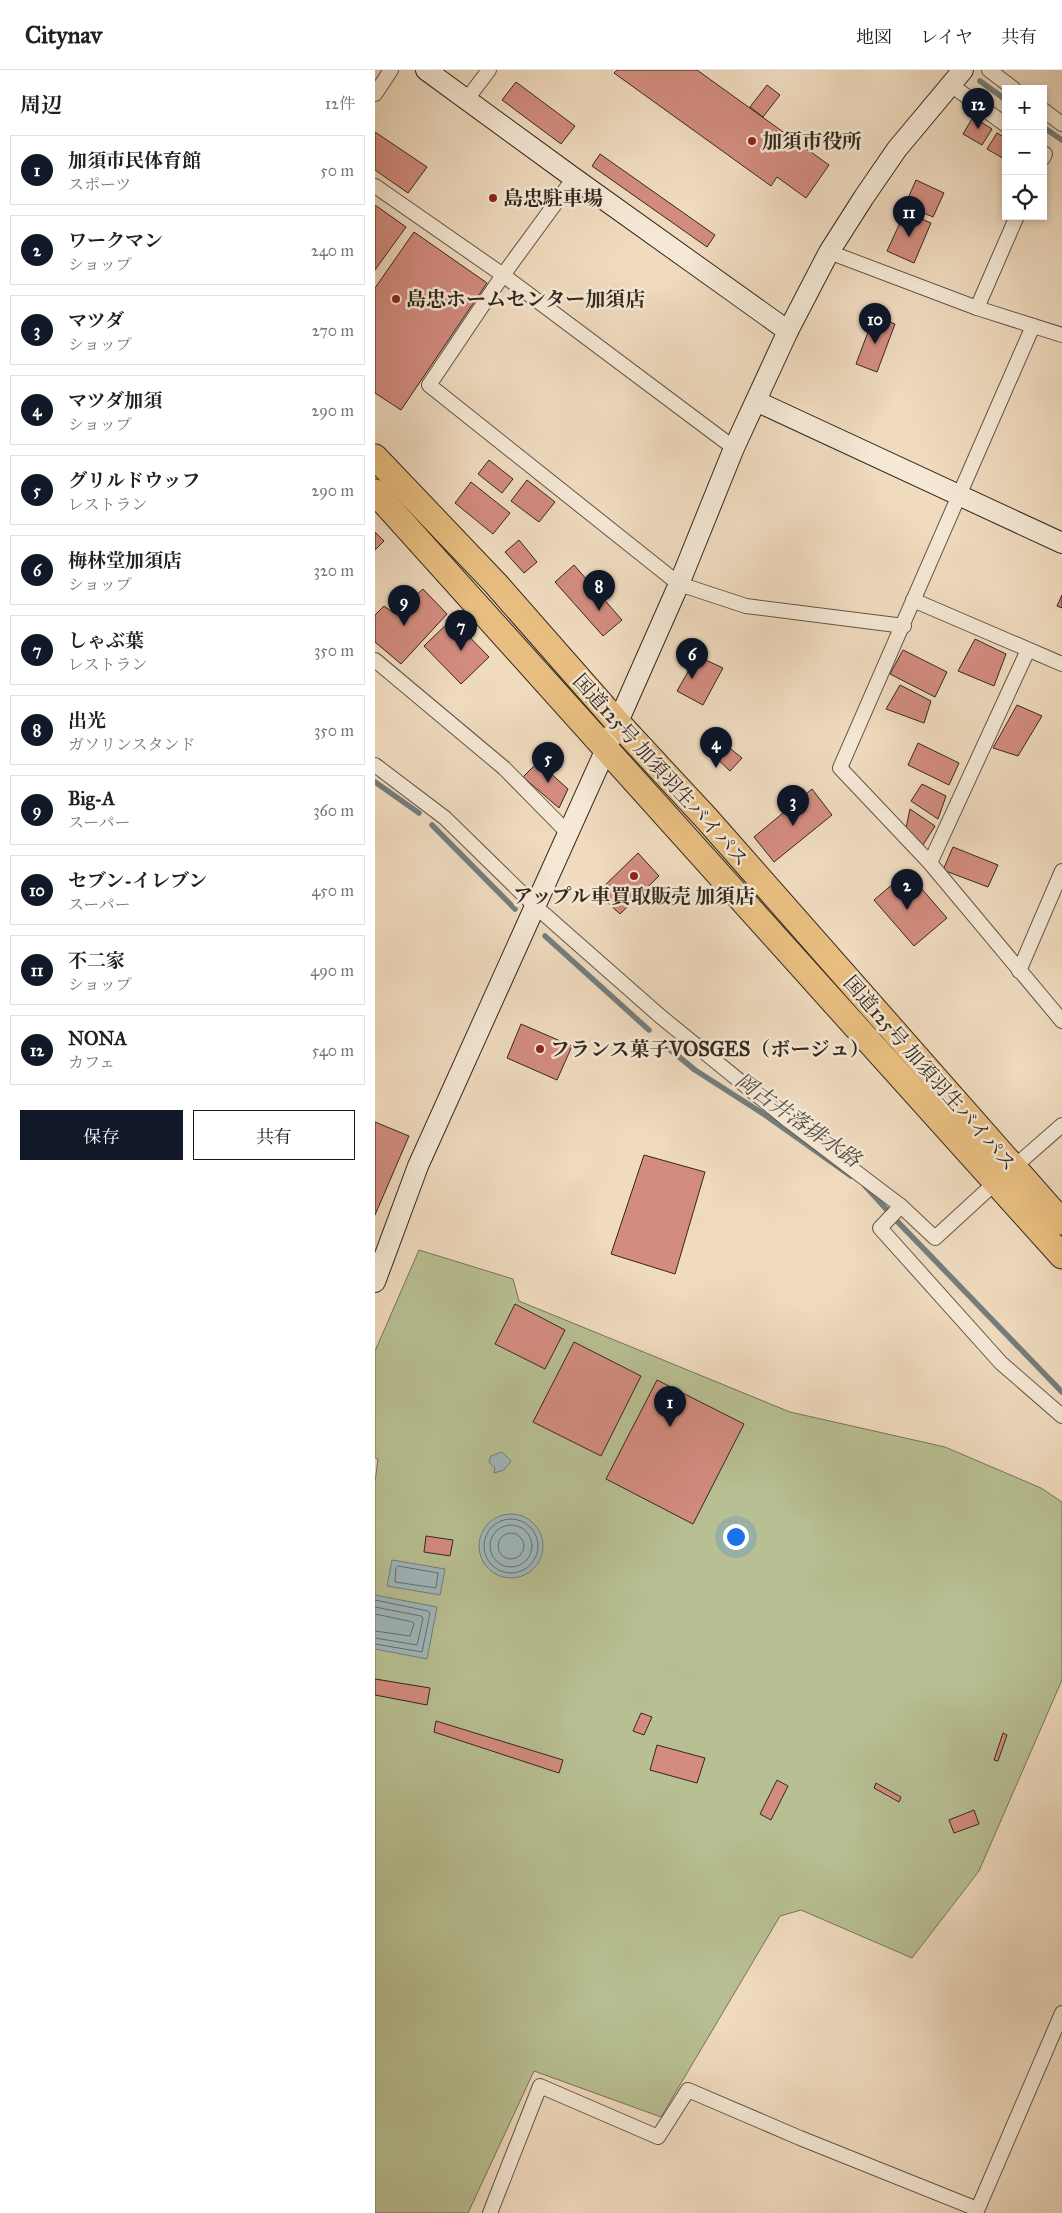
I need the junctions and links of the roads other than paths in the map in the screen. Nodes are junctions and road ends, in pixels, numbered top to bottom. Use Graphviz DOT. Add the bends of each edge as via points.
graph roads {
  1 [pos="391,70"];
  2 [pos="426,70"];
  3 [pos="489,70"];
  4 [pos="989,70"];
  5 [pos="957,77"];
  6 [pos="1009,85"];
  7 [pos="375,94"];
  8 [pos="467,99"];
  9 [pos="1047,113"];
  10 [pos="1002,121"];
  11 [pos="1062,124"];
  12 [pos="574,178"];
  13 [pos="375,186"];
  14 [pos="1015,220"];
  15 [pos="829,252"];
  16 [pos="503,275"];
  17 [pos="977,308"];
  18 [pos="1033,326"];
  19 [pos="788,331"];
  20 [pos="1062,335"];
  21 [pos="756,401"];
  22 [pos="734,448"];
  23 [pos="375,457"];
  24 [pos="375,492"];
  25 [pos="958,496"];
  26 [pos="1062,543"];
  27 [pos="679,584"];
  28 [pos="913,600"];
  29 [pos="904,626"];
  30 [pos="1028,650"];
  31 [pos="375,660"];
  32 [pos="1062,664"];
  33 [pos="618,722"];
  34 [pos="606,749"];
  35 [pos="375,765"];
  36 [pos="568,833"];
  37 [pos="930,863"];
  38 [pos="1062,871"];
  39 [pos="531,916"];
  40 [pos="1019,971"];
  41 [pos="1062,1021"];
  42 [pos="1062,1125"];
  43 [pos="1005,1175"];
  44 [pos="893,1214"];
  45 [pos="1062,1222"];
  46 [pos="1062,1256"];
  47 [pos="375,1282"];
  48 [pos="1062,1416"];
  49 [pos="1062,2013"];
  50 [pos="977,2211"];
  51 [pos="490,2213"];
  1 -- 7 [label="street"];
  2 -- 8 [label="street"];
  3 -- 8 [label="street"];
  4 -- 6 [label="street"];
  5 -- 10 [label="street"];
  5 -- 15 [label="street" via="897,148"];
  8 -- 12 [label="street"];
  9 -- 11 [label="street"];
  12 -- 16 [label="street"];
  12 -- 19 [label="street"];
  13 -- 16 [label="street"];
  14 -- 17 [label="street"];
  15 -- 17 [label="street"];
  15 -- 19 [label="street"];
  16 -- 22 [label="street"];
  16 -- 27 [label="street" via="429,385"];
  17 -- 18 [label="street"];
  18 -- 20 [label="street"];
  18 -- 25 [label="street"];
  19 -- 21 [label="street"];
  21 -- 22 [label="street"];
  21 -- 25 [label="street"];
  22 -- 27 [label="street"];
  23 -- 33 [label="highway, 国道125号 加須羽生バイパス" via="496,584"];
  24 -- 34 [label="highway, 国道125号 加須羽生バイパス"];
  25 -- 26 [label="street"];
  25 -- 28 [label="street"];
  27 -- 29 [label="street" via="747,606"];
  27 -- 33 [label="street"];
  28 -- 29 [label="street"];
  28 -- 30 [label="street"];
  29 -- 37 [label="street" via="840,768"];
  30 -- 32 [label="street"];
  30 -- 37 [label="street"];
  31 -- 36 [label="street" via="504,768"];
  33 -- 34 [label="street"];
  33 -- 43 [label="highway, 国道125号 加須羽生バイパス" via="707,819"];
  34 -- 36 [label="street"];
  34 -- 43 [label="highway, 国道125号 加須羽生バイパス"];
  35 -- 39 [label="street" via="445,818"];
  36 -- 39 [label="street"];
  37 -- 40 [label="street"];
  38 -- 40 [label="street"];
  39 -- 44 [label="street" via="789,1121"];
  39 -- 47 [label="street" via="418,1166"];
  40 -- 41 [label="street"];
  42 -- 43 [label="street"];
  43 -- 44 [label="street" via="935,1238"];
  43 -- 45 [label="highway, 国道125号 加須羽生バイパス"];
  43 -- 46 [label="highway, 国道125号 加須羽生バイパス"];
  44 -- 48 [label="street" via="880,1228 1001,1363"];
  49 -- 50 [label="street"];
  50 -- 51 [label="street" via="689,2090 658,2137 540,2086"];
}
